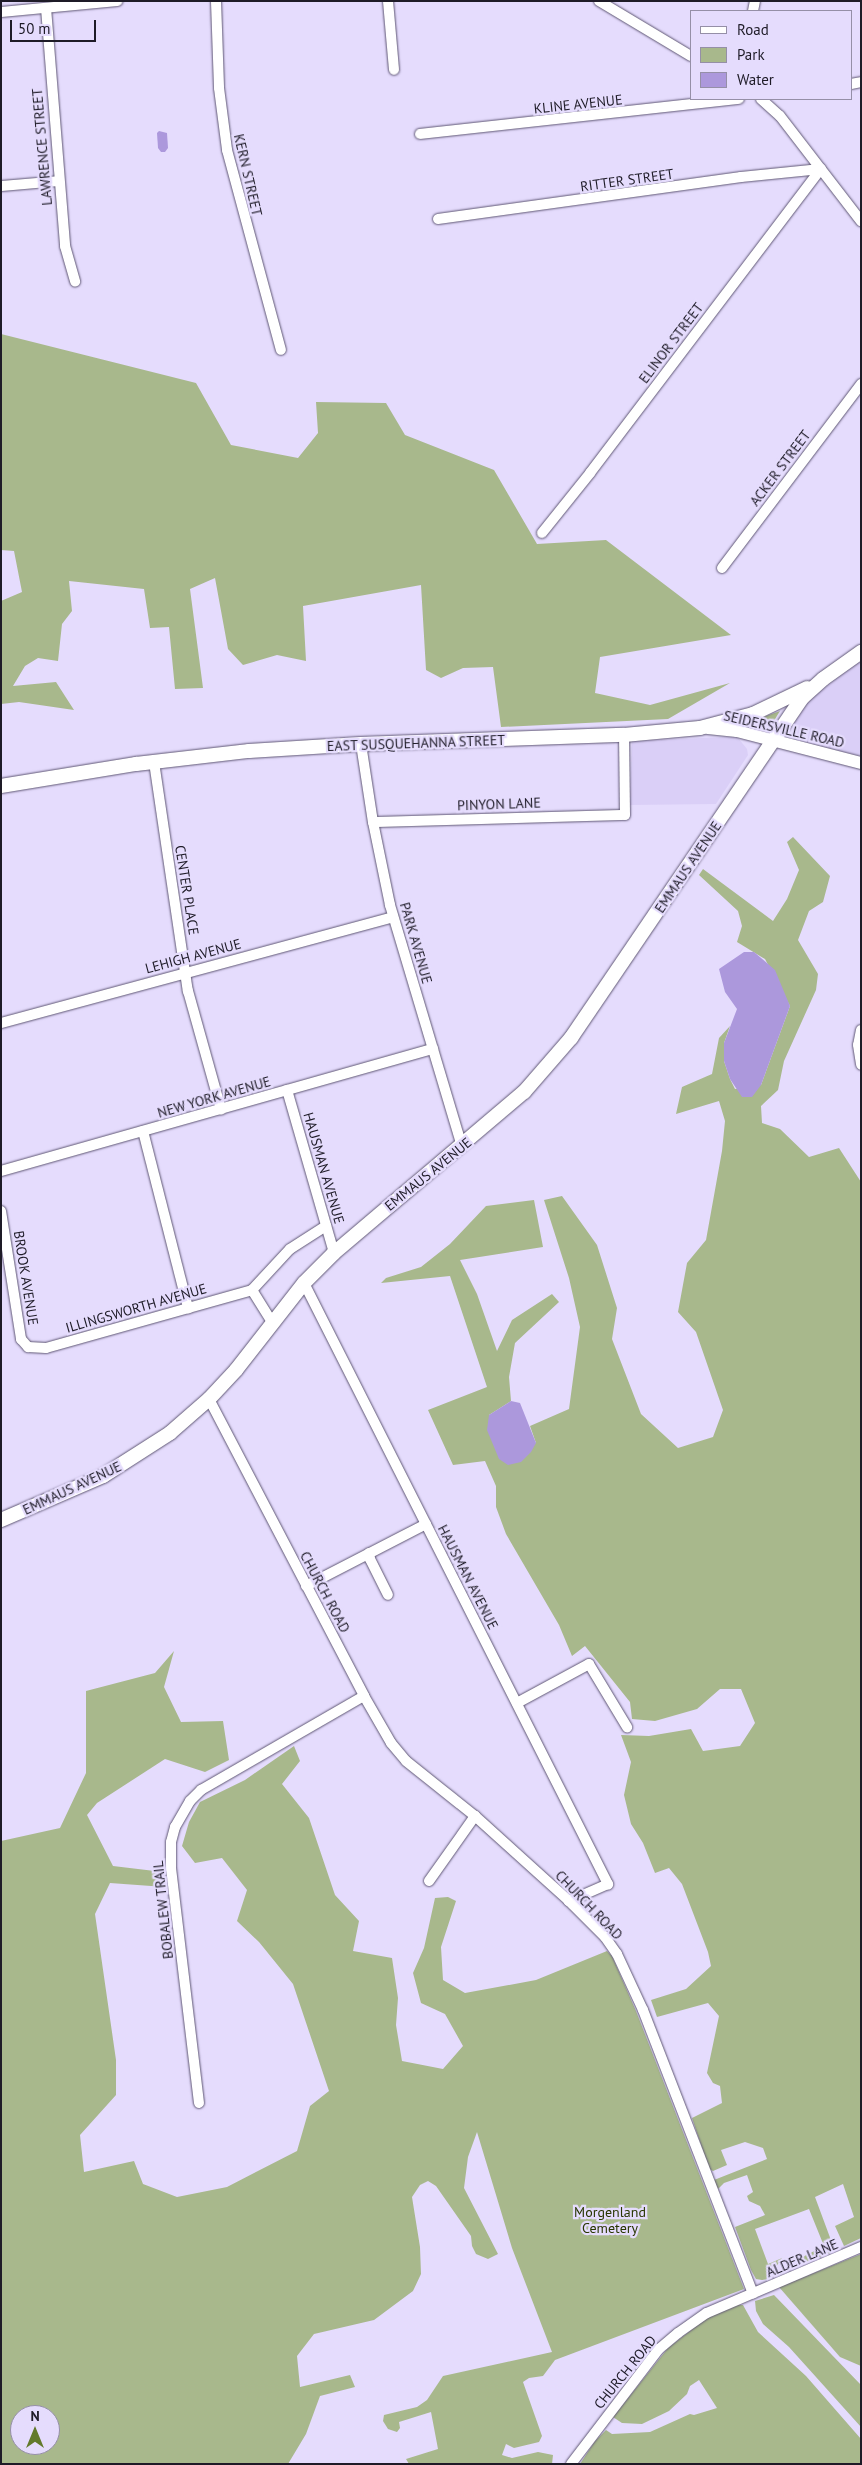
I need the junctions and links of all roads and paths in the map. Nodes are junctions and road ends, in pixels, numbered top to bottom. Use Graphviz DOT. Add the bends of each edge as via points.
graph roads {
  1 [pos="117,1"];
  2 [pos="216,1"];
  3 [pos="388,1"];
  4 [pos="599,1"];
  5 [pos="46,8"];
  6 [pos="1,12"];
  7 [pos="690,55"];
  8 [pos="394,70"];
  9 [pos="729,100"];
  10 [pos="762,100"];
  11 [pos="420,134"];
  12 [pos="820,169"];
  13 [pos="59,181"];
  14 [pos="1,186"];
  15 [pos="438,219"];
  16 [pos="861,221"];
  17 [pos="75,282"];
  18 [pos="281,350"];
  19 [pos="861,384"];
  20 [pos="542,533"];
  21 [pos="722,568"];
  22 [pos="861,652"];
  23 [pos="823,679"];
  24 [pos="700,728"];
  25 [pos="624,735"];
  26 [pos="774,741"];
  27 [pos="361,744"];
  28 [pos="154,762"];
  29 [pos="861,763"];
  30 [pos="1,786"];
  31 [pos="373,822"];
  32 [pos="393,917"];
  33 [pos="186,973"];
  34 [pos="1,1023"];
  35 [pos="861,1030"];
  36 [pos="433,1050"];
  37 [pos="861,1065"];
  38 [pos="287,1090"];
  39 [pos="221,1108"];
  40 [pos="143,1131"];
  41 [pos="462,1146"];
  42 [pos="1,1171"];
  43 [pos="1,1211"];
  44 [pos="326,1226"];
  45 [pos="334,1253"];
  46 [pos="304,1283"];
  47 [pos="252,1290"];
  48 [pos="188,1308"];
  49 [pos="272,1323"];
  50 [pos="28,1347"];
  51 [pos="209,1399"];
  52 [pos="1,1520"];
  53 [pos="426,1524"];
  54 [pos="369,1553"];
  55 [pos="306,1586"];
  56 [pos="388,1595"];
  57 [pos="364,1696"];
  58 [pos="517,1703"];
  59 [pos="627,1727"];
  60 [pos="475,1816"];
  61 [pos="430,1881"];
  62 [pos="569,1901"];
  63 [pos="199,2103"];
  64 [pos="861,2247"];
  65 [pos="753,2293"];
  66 [pos="571,2464"];
  1 -- 5 [label="street"];
  2 -- 18 [label="street, KERN STREET" via="227,150"];
  3 -- 8 [label="street"];
  4 -- 7 [label="street"];
  5 -- 6 [label="street"];
  5 -- 13 [label="street, LAWRENCE STREET"];
  9 -- 11 [label="street, KLINE AVENUE"];
  10 -- 12 [label="street" via="780,116"];
  12 -- 15 [label="street, RITTER STREET"];
  12 -- 16 [label="street"];
  12 -- 20 [label="street, ELINOR STREET"];
  13 -- 14 [label="street"];
  13 -- 17 [label="street, LAWRENCE STREET" via="64,246"];
  19 -- 21 [label="street, ACKER STREET"];
  22 -- 23 [label="main road"];
  23 -- 24 [label="main road, EAST SUSQUEHANNA STREET" via="762,710"];
  23 -- 26 [label="main road, EMMAUS AVENUE" via="802,698"];
  24 -- 25 [label="main road, EAST SUSQUEHANNA STREET"];
  24 -- 26 [label="street, SEIDERSVILLE ROAD" via="737,731"];
  25 -- 27 [label="main road, EAST SUSQUEHANNA STREET"];
  25 -- 31 [label="street, PINYON LANE" via="625,815"];
  26 -- 29 [label="street, SEIDERSVILLE ROAD"];
  26 -- 41 [label="main road, EMMAUS AVENUE" via="566,1044 524,1092"];
  27 -- 28 [label="main road, EAST SUSQUEHANNA STREET"];
  27 -- 31 [label="street, PARK AVENUE"];
  28 -- 30 [label="main road, EAST SUSQUEHANNA STREET"];
  28 -- 33 [label="street, CENTER PLACE"];
  31 -- 32 [label="street, PARK AVENUE"];
  32 -- 33 [label="street, LEHIGH AVENUE"];
  32 -- 36 [label="street, PARK AVENUE"];
  33 -- 34 [label="street, LEHIGH AVENUE"];
  33 -- 39 [label="street, CENTER PLACE" via="188,991"];
  35 -- 37 [label="street" via="858,1045"];
  36 -- 38 [label="street, NEW YORK AVENUE"];
  36 -- 41 [label="street, PARK AVENUE"];
  38 -- 39 [label="street, NEW YORK AVENUE"];
  38 -- 44 [label="street, HAUSMAN AVENUE"];
  39 -- 40 [label="street, NEW YORK AVENUE"];
  40 -- 42 [label="street, NEW YORK AVENUE"];
  40 -- 48 [label="street"];
  41 -- 45 [label="main road, EMMAUS AVENUE"];
  43 -- 50 [label="street, BROOK AVENUE" via="21,1339"];
  44 -- 45 [label="street, HAUSMAN AVENUE"];
  44 -- 47 [label="street" via="290,1250"];
  45 -- 46 [label="main road, EMMAUS AVENUE"];
  46 -- 49 [label="main road, EMMAUS AVENUE"];
  46 -- 53 [label="street, HAUSMAN AVENUE"];
  47 -- 48 [label="street, ILLINGSWORTH AVENUE"];
  47 -- 49 [label="street"];
  48 -- 50 [label="street, ILLINGSWORTH AVENUE" via="46,1348"];
  49 -- 51 [label="main road, EMMAUS AVENUE"];
  51 -- 52 [label="main road, EMMAUS AVENUE" via="170,1433 103,1476"];
  51 -- 55 [label="street, CHURCH ROAD"];
  53 -- 54 [label="street"];
  53 -- 58 [label="street, HAUSMAN AVENUE"];
  54 -- 55 [label="street"];
  54 -- 56 [label="street"];
  55 -- 57 [label="street, CHURCH ROAD"];
  57 -- 60 [label="street, CHURCH ROAD" via="382,1731 406,1761"];
  57 -- 63 [label="street, BOBALEW TRAIL" via="201,1790 186,1807 175,1828 171,1842 171,1869"];
  58 -- 59 [label="street" via="589,1664"];
  58 -- 62 [label="street, HAUSMAN AVENUE" via="608,1884"];
  60 -- 61 [label="street"];
  60 -- 62 [label="street, CHURCH ROAD"];
  62 -- 65 [label="street, CHURCH ROAD" via="612,1945 626,1971"];
  64 -- 65 [label="street, ALDER LANE"];
  65 -- 66 [label="street, CHURCH ROAD" via="707,2313 659,2349"];
}
